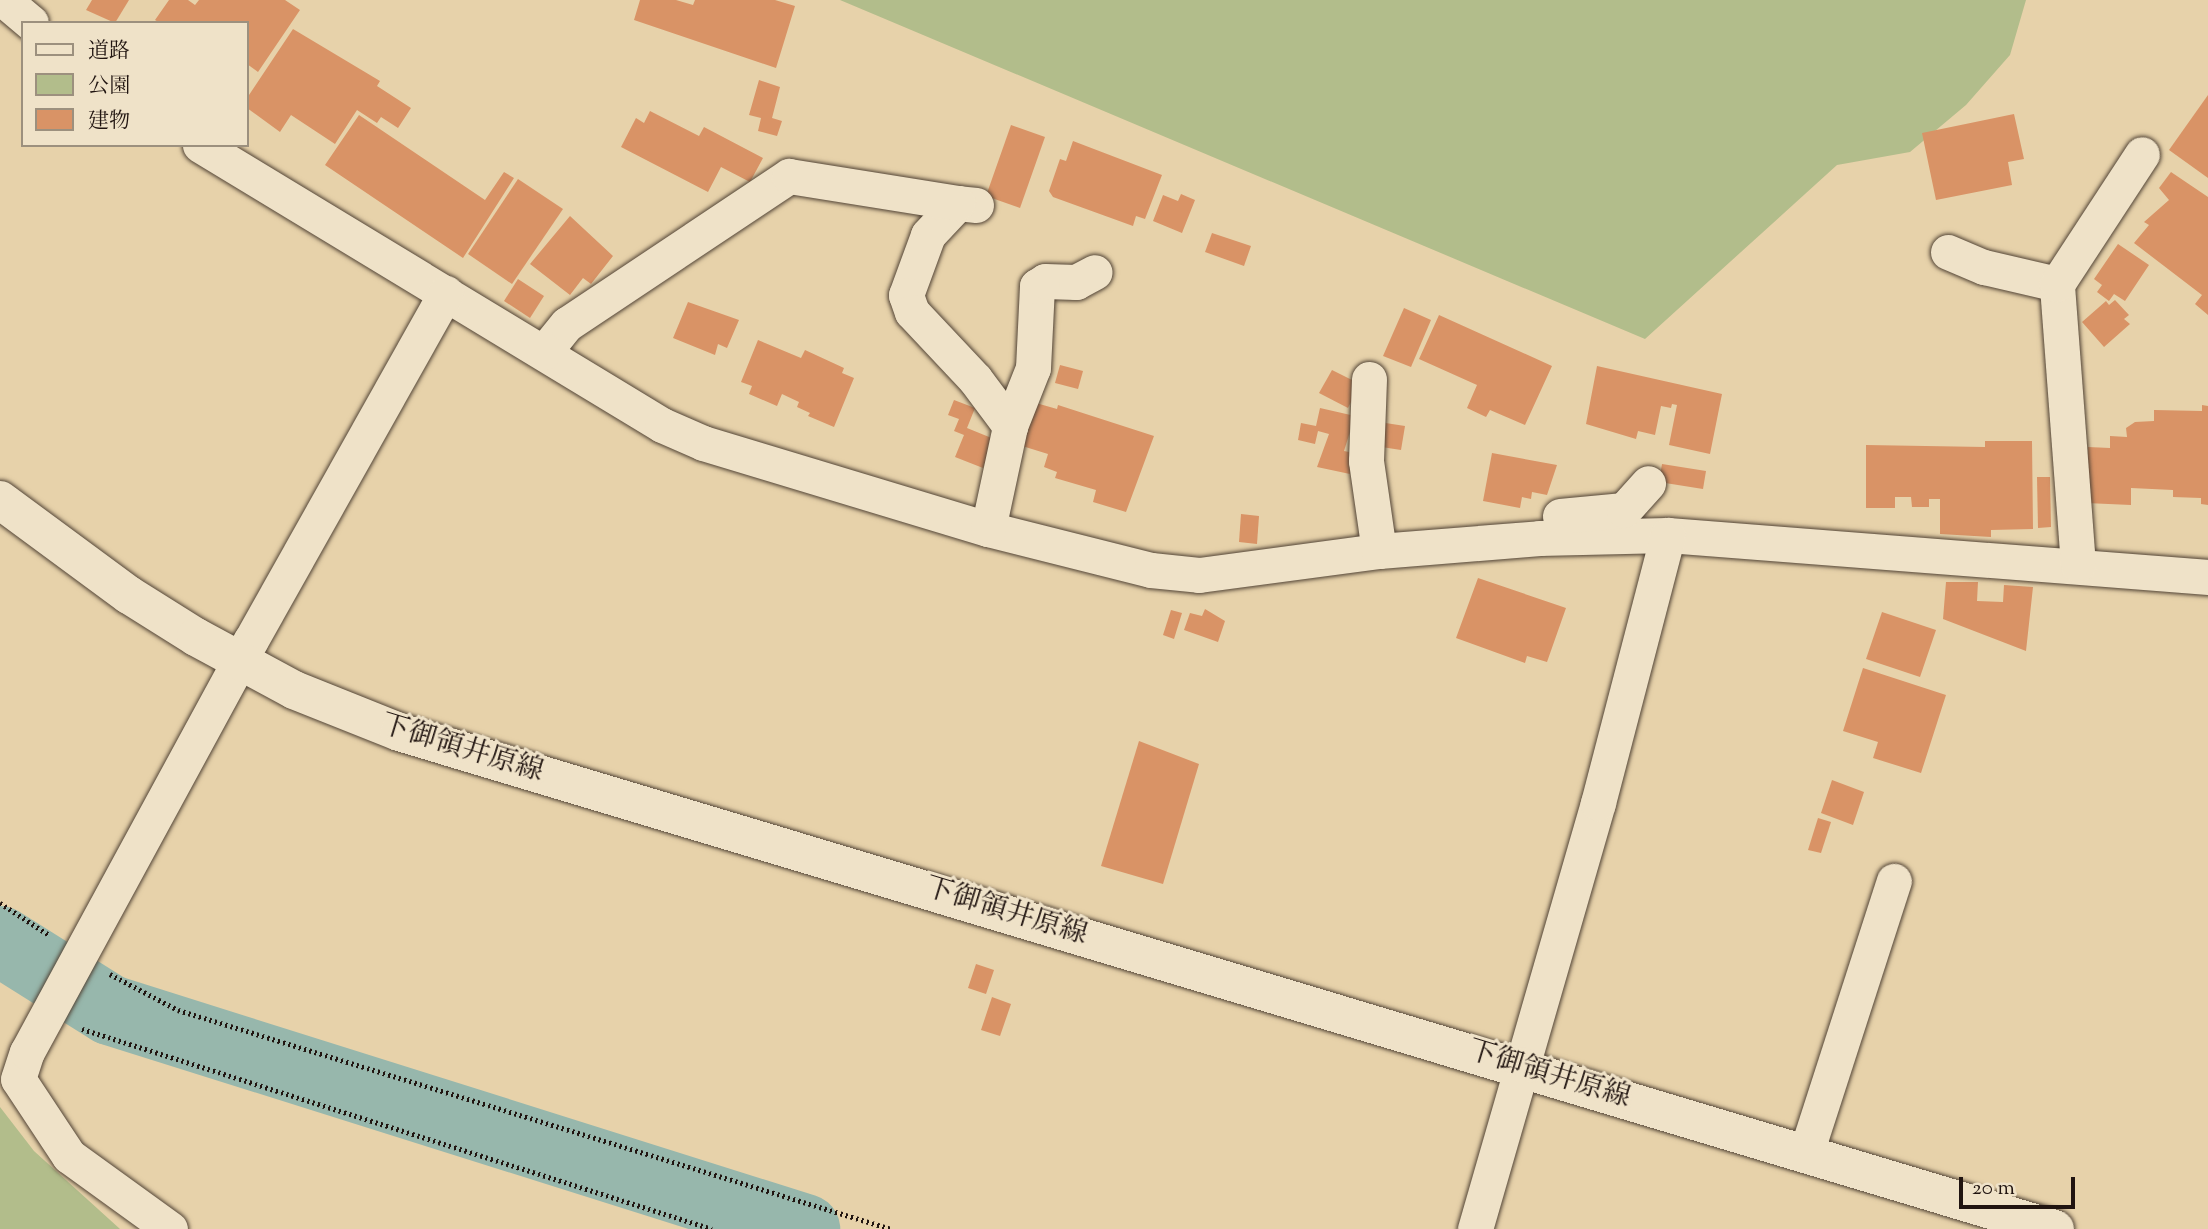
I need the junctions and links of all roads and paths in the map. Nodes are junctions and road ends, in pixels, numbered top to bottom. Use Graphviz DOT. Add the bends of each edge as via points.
graph roads {
  1 [pos="4,0"];
  2 [pos="29,21"];
  3 [pos="203,147"];
  4 [pos="2142,154"];
  5 [pos="1948,252"];
  6 [pos="1095,272"];
  7 [pos="2057,284"];
  8 [pos="446,293"];
  9 [pos="544,352"];
  10 [pos="1369,379"];
  11 [pos="1010,426"];
  12 [pos="1648,483"];
  13 [pos="0,500"];
  14 [pos="988,529"];
  15 [pos="1668,535"];
  16 [pos="1539,538"];
  17 [pos="1379,551"];
  18 [pos="2078,565"];
  19 [pos="2208,577"];
  20 [pos="241,659"];
  21 [pos="1894,881"];
  22 [pos="0,903"];
  23 [pos="79,959"];
  24 [pos="51,1010"];
  25 [pos="1522,1067"];
  26 [pos="1806,1153"];
  27 [pos="170,1229"];
  28 [pos="712,1229"];
  29 [pos="891,1229"];
  30 [pos="1475,1229"];
  31 [pos="2055,1229"];
  1 -- 2 [label="street"];
  3 -- 8 [label="street"];
  4 -- 7 [label="street"];
  5 -- 7 [label="street" via="1984,267"];
  6 -- 11 [label="street" via="1076,282 1045,281 1037,286 1033,368"];
  7 -- 18 [label="street"];
  8 -- 9 [label="street"];
  8 -- 20 [label="street"];
  9 -- 11 [label="street" via="567,324 789,176 968,204 928,235 906,295 912,312 975,379"];
  9 -- 14 [label="street" via="662,425 703,443"];
  10 -- 17 [label="street" via="1366,461"];
  11 -- 14 [label="street"];
  12 -- 16 [label="street" via="1624,510 1558,516 1547,520"];
  13 -- 20 [label="main road, 下御領井原線" via="130,595"];
  14 -- 17 [label="street" via="1151,570 1199,575"];
  15 -- 16 [label="street"];
  15 -- 18 [label="street"];
  15 -- 25 [label="street"];
  16 -- 17 [label="street"];
  18 -- 19 [label="street"];
  20 -- 23 [label="street"];
  20 -- 25 [label="main road, 下御領井原線" via="294,690 399,733"];
  21 -- 26 [label="street"];
  22 -- 23 [label="path"];
  23 -- 24 [label="street"];
  23 -- 29 [label="path" via="178,1010"];
  24 -- 27 [label="street" via="18,1079 69,1156"];
  24 -- 28 [label="path"];
  25 -- 26 [label="main road, 下御領井原線"];
  25 -- 30 [label="street"];
  26 -- 31 [label="main road, 下御領井原線"];
}
